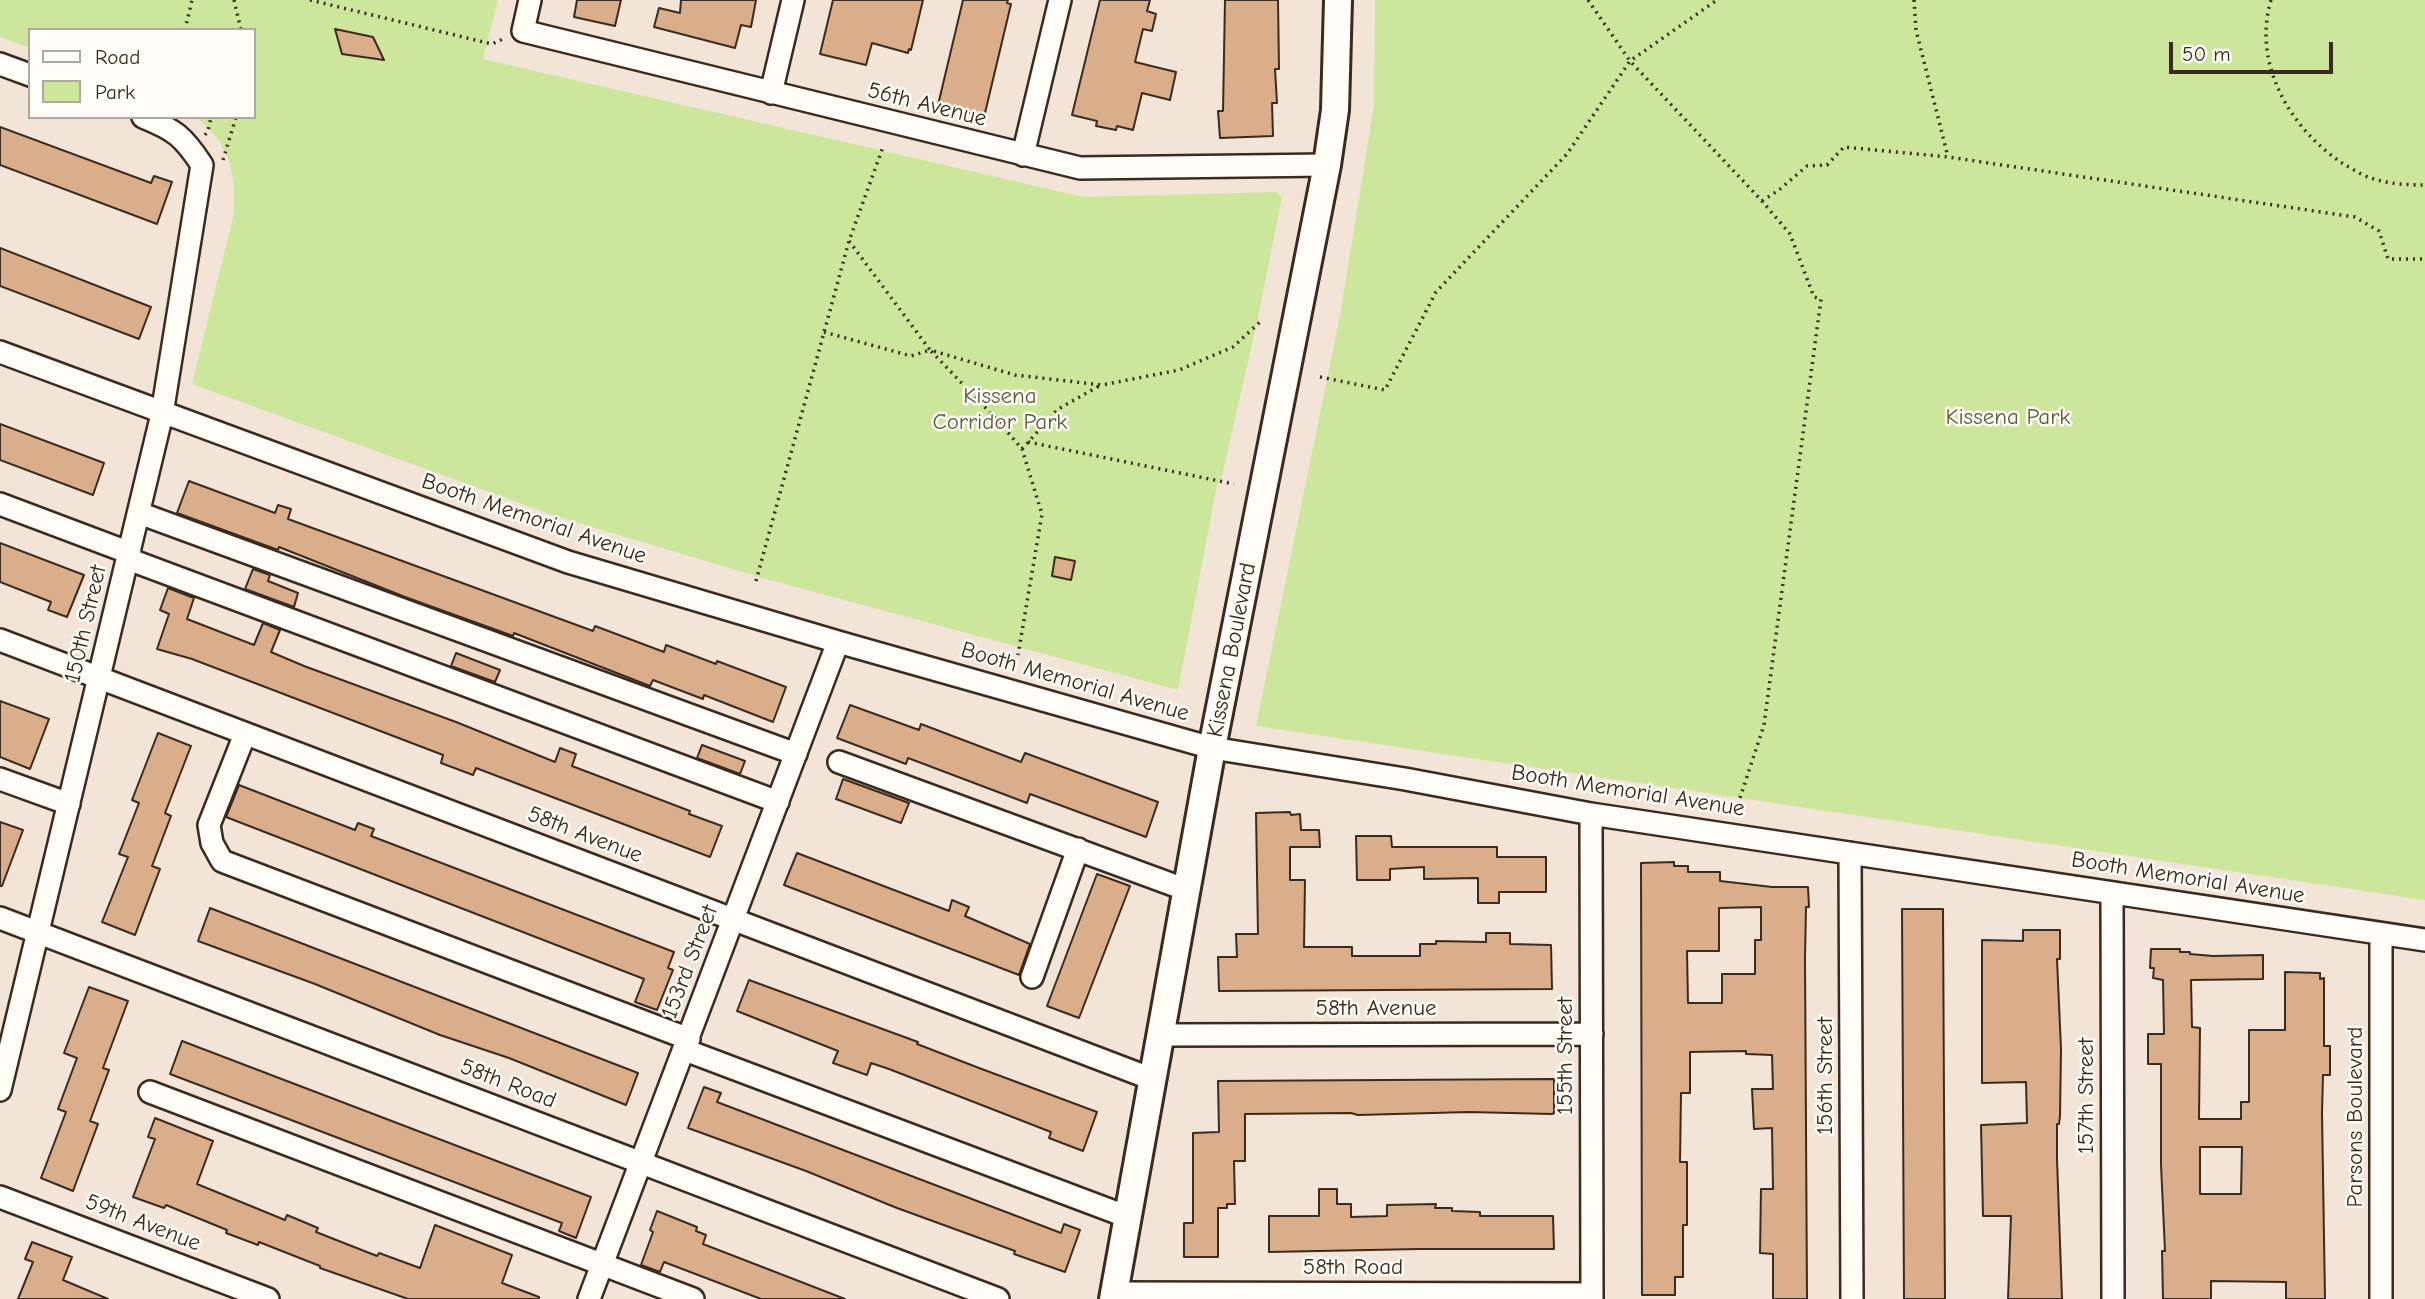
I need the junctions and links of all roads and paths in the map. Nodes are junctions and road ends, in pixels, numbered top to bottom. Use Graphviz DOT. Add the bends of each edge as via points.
graph roads {
  1 [pos="192,0"];
  2 [pos="234,0"];
  3 [pos="310,0"];
  4 [pos="530,0"];
  5 [pos="793,0"];
  6 [pos="1059,0"];
  7 [pos="1338,0"];
  8 [pos="1588,0"];
  9 [pos="1717,0"];
  10 [pos="1914,0"];
  11 [pos="2272,0"];
  12 [pos="185,28"];
  13 [pos="241,28"];
  14 [pos="523,31"];
  15 [pos="1630,61"];
  16 [pos="0,64"];
  17 [pos="28,74"];
  18 [pos="771,93"];
  19 [pos="148,119"];
  20 [pos="235,119"];
  21 [pos="883,146"];
  22 [pos="1023,155"];
  23 [pos="1948,157"];
  24 [pos="213,162"];
  25 [pos="1327,165"];
  26 [pos="2425,186"];
  27 [pos="1762,201"];
  28 [pos="849,241"];
  29 [pos="2425,259"];
  30 [pos="1261,321"];
  31 [pos="824,332"];
  32 [pos="930,350"];
  33 [pos="0,352"];
  34 [pos="1320,377"];
  35 [pos="1102,385"];
  36 [pos="162,414"];
  37 [pos="1028,442"];
  38 [pos="1022,449"];
  39 [pos="1234,485"];
  40 [pos="0,504"];
  41 [pos="139,513"];
  42 [pos="129,556"];
  43 [pos="756,581"];
  44 [pos="0,640"];
  45 [pos="838,642"];
  46 [pos="1018,655"];
  47 [pos="100,678"];
  48 [pos="245,734"];
  49 [pos="1212,748"];
  50 [pos="796,754"];
  51 [pos="839,762"];
  52 [pos="0,779"];
  53 [pos="1739,800"];
  54 [pos="778,802"];
  55 [pos="69,804"];
  56 [pos="1591,814"];
  57 [pos="1078,849"];
  58 [pos="1850,853"];
  59 [pos="1187,890"];
  60 [pos="2112,893"];
  61 [pos="0,918"];
  62 [pos="734,920"];
  63 [pos="38,933"];
  64 [pos="2381,934"];
  65 [pos="2425,940"];
  66 [pos="1032,977"];
  67 [pos="1592,1034"];
  68 [pos="1161,1035"];
  69 [pos="687,1044"];
  70 [pos="1152,1079"];
  71 [pos="0,1090"];
  72 [pos="150,1092"];
  73 [pos="641,1163"];
  74 [pos="0,1197"];
  75 [pos="1128,1217"];
  76 [pos="602,1265"];
  77 [pos="1114,1296"];
  78 [pos="1592,1296"];
  79 [pos="268,1299"];
  80 [pos="589,1299"];
  81 [pos="693,1299"];
  82 [pos="998,1299"];
  83 [pos="1852,1299"];
  84 [pos="2113,1299"];
  85 [pos="2381,1299"];
  1 -- 12 [label="path"];
  2 -- 13 [label="path"];
  3 -- 14 [label="path" via="492,44"];
  4 -- 14 [label="street"];
  5 -- 18 [label="street"];
  6 -- 22 [label="street"];
  7 -- 25 [label="main road, Kissena Boulevard" via="1335,110"];
  8 -- 15 [label="path"];
  9 -- 15 [label="path"];
  10 -- 23 [label="path" via="1916,30"];
  11 -- 26 [label="path" via="2266,27 2274,74 2279,92 2307,135 2321,149 2369,178"];
  14 -- 18 [label="street, 56th Avenue"];
  15 -- 27 [label="path"];
  15 -- 34 [label="path" via="1567,154 1436,292 1385,390"];
  16 -- 17 [label="street"];
  18 -- 22 [label="street, 56th Avenue"];
  19 -- 24 [label="street" via="170,128"];
  20 -- 24 [label="path"];
  21 -- 28 [label="path"];
  22 -- 25 [label="street, 56th Avenue" via="1080,168"];
  23 -- 27 [label="path" via="1844,146 1826,165 1807,166"];
  23 -- 29 [label="path" via="2356,217 2379,231 2388,259"];
  24 -- 36 [label="street, 150th Street"];
  25 -- 49 [label="main road, Kissena Boulevard"];
  27 -- 53 [label="path" via="1790,234 1814,297 1821,299 1764,725"];
  28 -- 31 [label="path"];
  28 -- 32 [label="path"];
  30 -- 35 [label="path" via="1233,347 1179,370"];
  31 -- 32 [label="path" via="911,356"];
  31 -- 43 [label="path"];
  32 -- 35 [label="path" via="1015,374"];
  32 -- 38 [label="path"];
  33 -- 36 [label="street, Booth Memorial Avenue"];
  35 -- 37 [label="path" via="1058,410"];
  36 -- 41 [label="street, 150th Street"];
  36 -- 45 [label="street, Booth Memorial Avenue" via="568,562"];
  37 -- 38 [label="path"];
  37 -- 39 [label="path"];
  38 -- 46 [label="path" via="1042,514"];
  40 -- 42 [label="street"];
  41 -- 42 [label="street, 150th Street"];
  41 -- 50 [label="street"];
  42 -- 47 [label="street, 150th Street"];
  42 -- 54 [label="street"];
  44 -- 47 [label="street, 58th Avenue"];
  45 -- 49 [label="street, Booth Memorial Avenue"];
  45 -- 50 [label="street, 153rd Street"];
  47 -- 48 [label="street, 58th Avenue"];
  47 -- 55 [label="street, 150th Street"];
  48 -- 62 [label="street, 58th Avenue"];
  48 -- 69 [label="street" via="209,825 222,861"];
  49 -- 56 [label="street, Booth Memorial Avenue"];
  49 -- 59 [label="main road, Kissena Boulevard"];
  50 -- 54 [label="street, 153rd Street"];
  51 -- 57 [label="street"];
  52 -- 55 [label="street"];
  54 -- 62 [label="street, 153rd Street"];
  55 -- 63 [label="street, 150th Street"];
  56 -- 58 [label="street, Booth Memorial Avenue"];
  56 -- 67 [label="street, 155th Street"];
  57 -- 59 [label="street"];
  57 -- 66 [label="street"];
  58 -- 60 [label="street, Booth Memorial Avenue"];
  58 -- 83 [label="street, 156th Street"];
  59 -- 68 [label="main road, Kissena Boulevard"];
  60 -- 64 [label="street, Booth Memorial Avenue"];
  60 -- 84 [label="street, 157th Street"];
  61 -- 63 [label="street, 58th Road"];
  62 -- 69 [label="street, 153rd Street"];
  62 -- 70 [label="street, 58th Avenue"];
  63 -- 71 [label="street, 150th Street"];
  63 -- 73 [label="street, 58th Road"];
  64 -- 65 [label="street, Booth Memorial Avenue"];
  64 -- 85 [label="street, Parsons Boulevard"];
  67 -- 68 [label="street, 58th Avenue"];
  67 -- 78 [label="street, 155th Street"];
  68 -- 70 [label="main road, Kissena Boulevard"];
  69 -- 73 [label="street, 153rd Street"];
  69 -- 75 [label="street"];
  70 -- 75 [label="main road, Kissena Boulevard"];
  72 -- 76 [label="street"];
  73 -- 76 [label="street, 153rd Street"];
  73 -- 82 [label="street, 58th Road"];
  74 -- 79 [label="street, 59th Avenue"];
  75 -- 77 [label="main road, Kissena Boulevard"];
  76 -- 80 [label="street, 153rd Street"];
  76 -- 81 [label="street"];
  77 -- 78 [label="street, 58th Road"];
}
